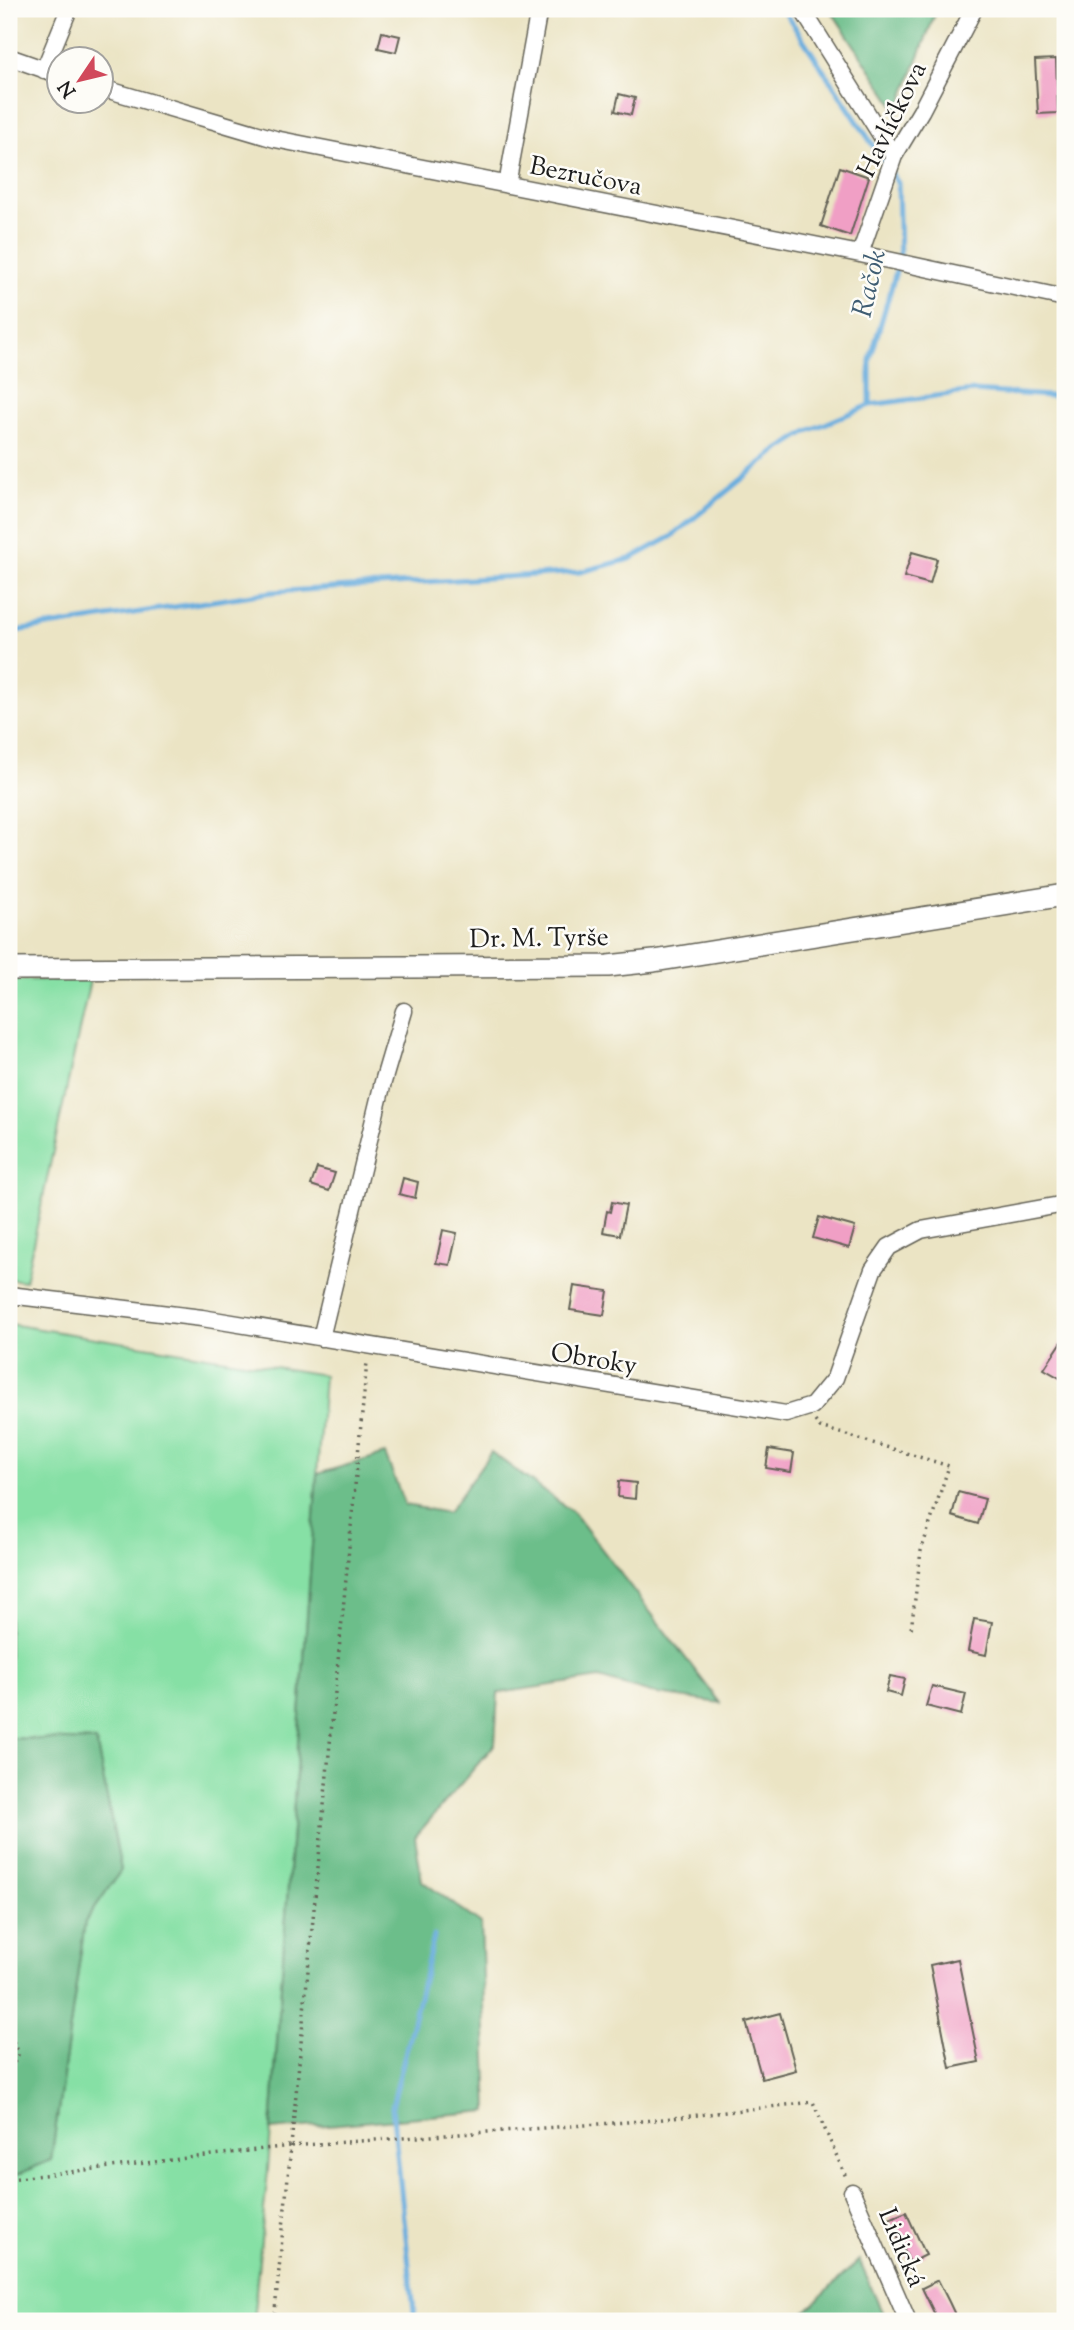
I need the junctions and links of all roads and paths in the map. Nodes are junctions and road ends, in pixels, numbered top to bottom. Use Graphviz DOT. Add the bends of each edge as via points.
graph roads {
  1 [pos="69,9"];
  2 [pos="539,9"];
  3 [pos="802,9"];
  4 [pos="974,9"];
  5 [pos="59,46"];
  6 [pos="9,57"];
  7 [pos="46,70"];
  8 [pos="116,92"];
  9 [pos="894,156"];
  10 [pos="507,185"];
  11 [pos="860,254"];
  12 [pos="1065,298"];
  13 [pos="1065,895"];
  14 [pos="9,969"];
  15 [pos="404,1011"];
  16 [pos="1065,1204"];
  17 [pos="9,1295"];
  18 [pos="321,1338"];
  19 [pos="369,1347"];
  20 [pos="805,1408"];
  21 [pos="911,1630"];
  22 [pos="9,2028"];
  23 [pos="9,2073"];
  24 [pos="291,2146"];
  25 [pos="9,2179"];
  26 [pos="852,2192"];
  27 [pos="274,2321"];
  28 [pos="908,2321"];
  1 -- 5 [label="street"];
  2 -- 10 [label="street"];
  3 -- 9 [label="street"];
  4 -- 9 [label="street, Havlíčkova"];
  6 -- 7 [label="street"];
  8 -- 10 [label="street, Bezručova" via="275,139"];
  9 -- 11 [label="street, Havlíčkova"];
  10 -- 11 [label="street, Bezručova"];
  11 -- 12 [label="street, Bezručova"];
  13 -- 14 [label="street, Dr. M. Tyrše" via="608,966"];
  15 -- 18 [label="street"];
  16 -- 20 [label="street" via="921,1230 889,1247 873,1270 835,1378 812,1406"];
  17 -- 18 [label="street, Obroky" via="202,1318"];
  18 -- 19 [label="street, Obroky"];
  19 -- 20 [label="street, Obroky" via="786,1414"];
  19 -- 24 [label="path"];
  20 -- 21 [label="path" via="820,1427 949,1466 921,1551"];
  22 -- 23 [label="path" via="18,2055"];
  24 -- 25 [label="path"];
  24 -- 26 [label="path" via="655,2120 813,2102"];
  24 -- 27 [label="path"];
  26 -- 28 [label="street, Lidická"];
}
